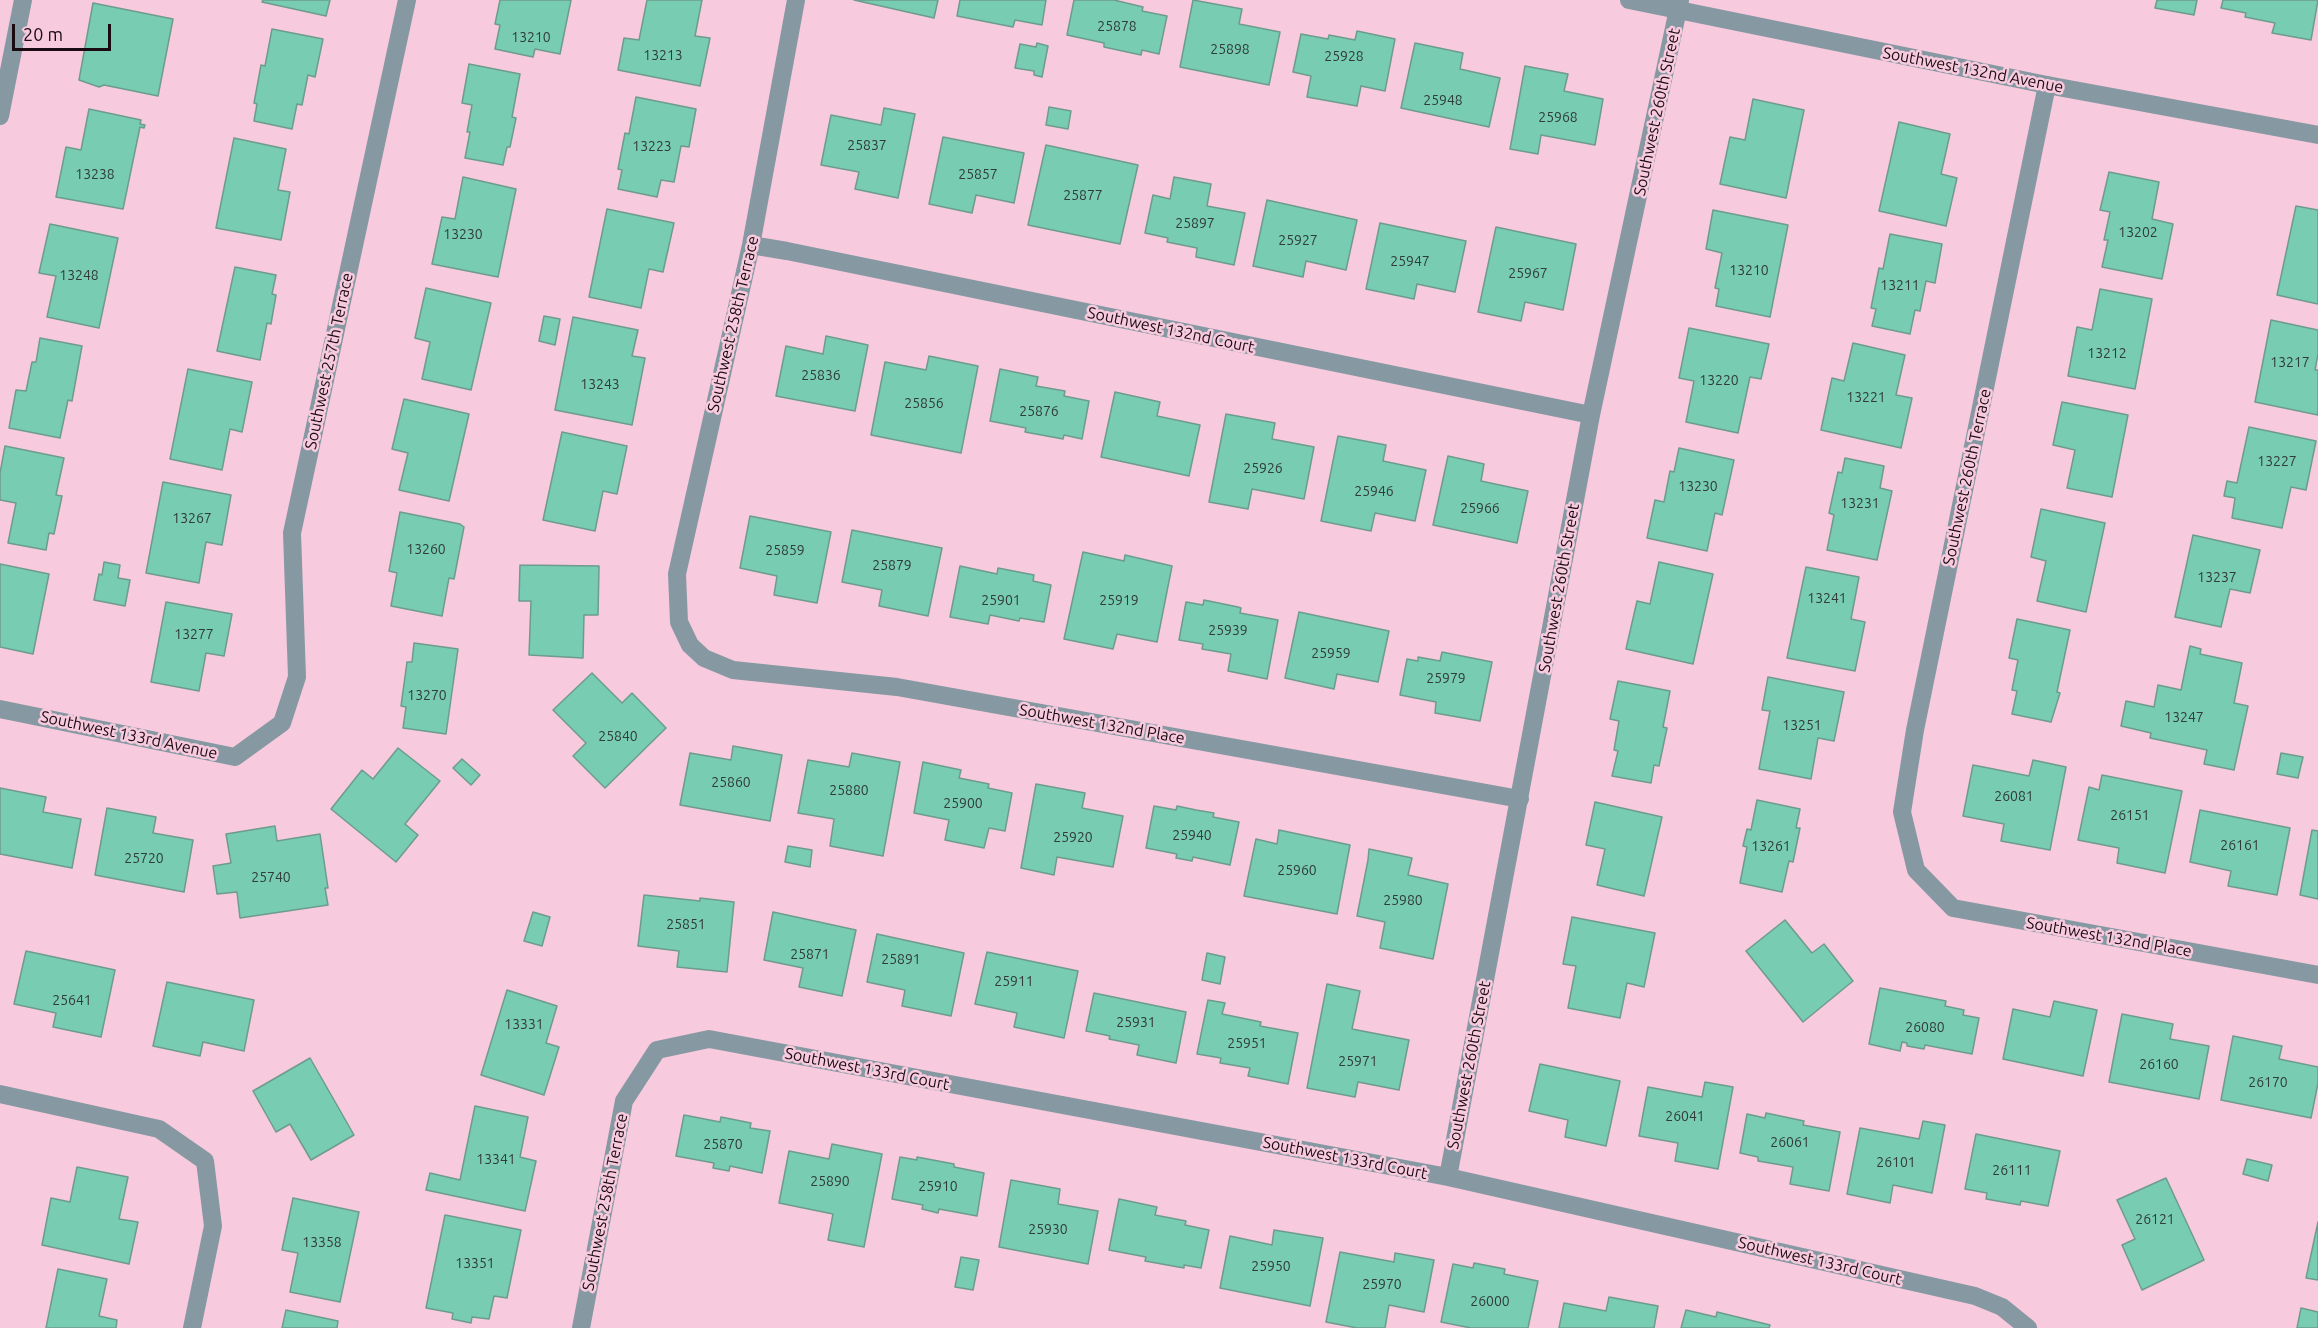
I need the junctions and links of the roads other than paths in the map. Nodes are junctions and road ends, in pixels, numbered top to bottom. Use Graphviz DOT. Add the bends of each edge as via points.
graph roads {
  1 [pos="23,0"];
  2 [pos="407,0"];
  3 [pos="796,0"];
  4 [pos="1629,0"];
  5 [pos="1680,5"];
  6 [pos="2047,85"];
  7 [pos="0,116"];
  8 [pos="2318,135"];
  9 [pos="752,245"];
  10 [pos="1591,416"];
  11 [pos="690,645"];
  12 [pos="0,709"];
  13 [pos="282,723"];
  14 [pos="1520,799"];
  15 [pos="1916,870"];
  16 [pos="2318,975"];
  17 [pos="657,1050"];
  18 [pos="0,1095"];
  19 [pos="1448,1177"];
  20 [pos="2025,1325"];
  21 [pos="192,1328"];
  22 [pos="581,1328"];
  1 -- 7 [label="street"];
  2 -- 13 [label="street, Southwest 257th Terrace" via="292,534 297,677"];
  3 -- 9 [label="street, Southwest 258th Terrace"];
  4 -- 5 [label="street, Southwest 132nd Avenue"];
  5 -- 6 [label="street, Southwest 132nd Avenue"];
  5 -- 10 [label="street, Southwest 260th Street"];
  6 -- 8 [label="street, Southwest 132nd Avenue"];
  6 -- 15 [label="street, Southwest 260th Terrace" via="1915,730 1902,812"];
  9 -- 10 [label="street, Southwest 132nd Court"];
  9 -- 11 [label="street, Southwest 258th Terrace" via="677,574 679,622"];
  10 -- 14 [label="street, Southwest 260th Street"];
  11 -- 14 [label="street, Southwest 132nd Place" via="704,658 733,670 897,687"];
  12 -- 13 [label="street, Southwest 133rd Avenue" via="235,757"];
  14 -- 19 [label="street, Southwest 260th Street"];
  15 -- 16 [label="street, Southwest 132nd Place" via="1953,908"];
  17 -- 19 [label="street, Southwest 133rd Court" via="709,1039"];
  17 -- 22 [label="street, Southwest 258th Terrace" via="624,1101"];
  18 -- 21 [label="street" via="159,1129 205,1161 213,1226"];
  19 -- 20 [label="street, Southwest 133rd Court" via="1975,1296 2002,1307"];
}
